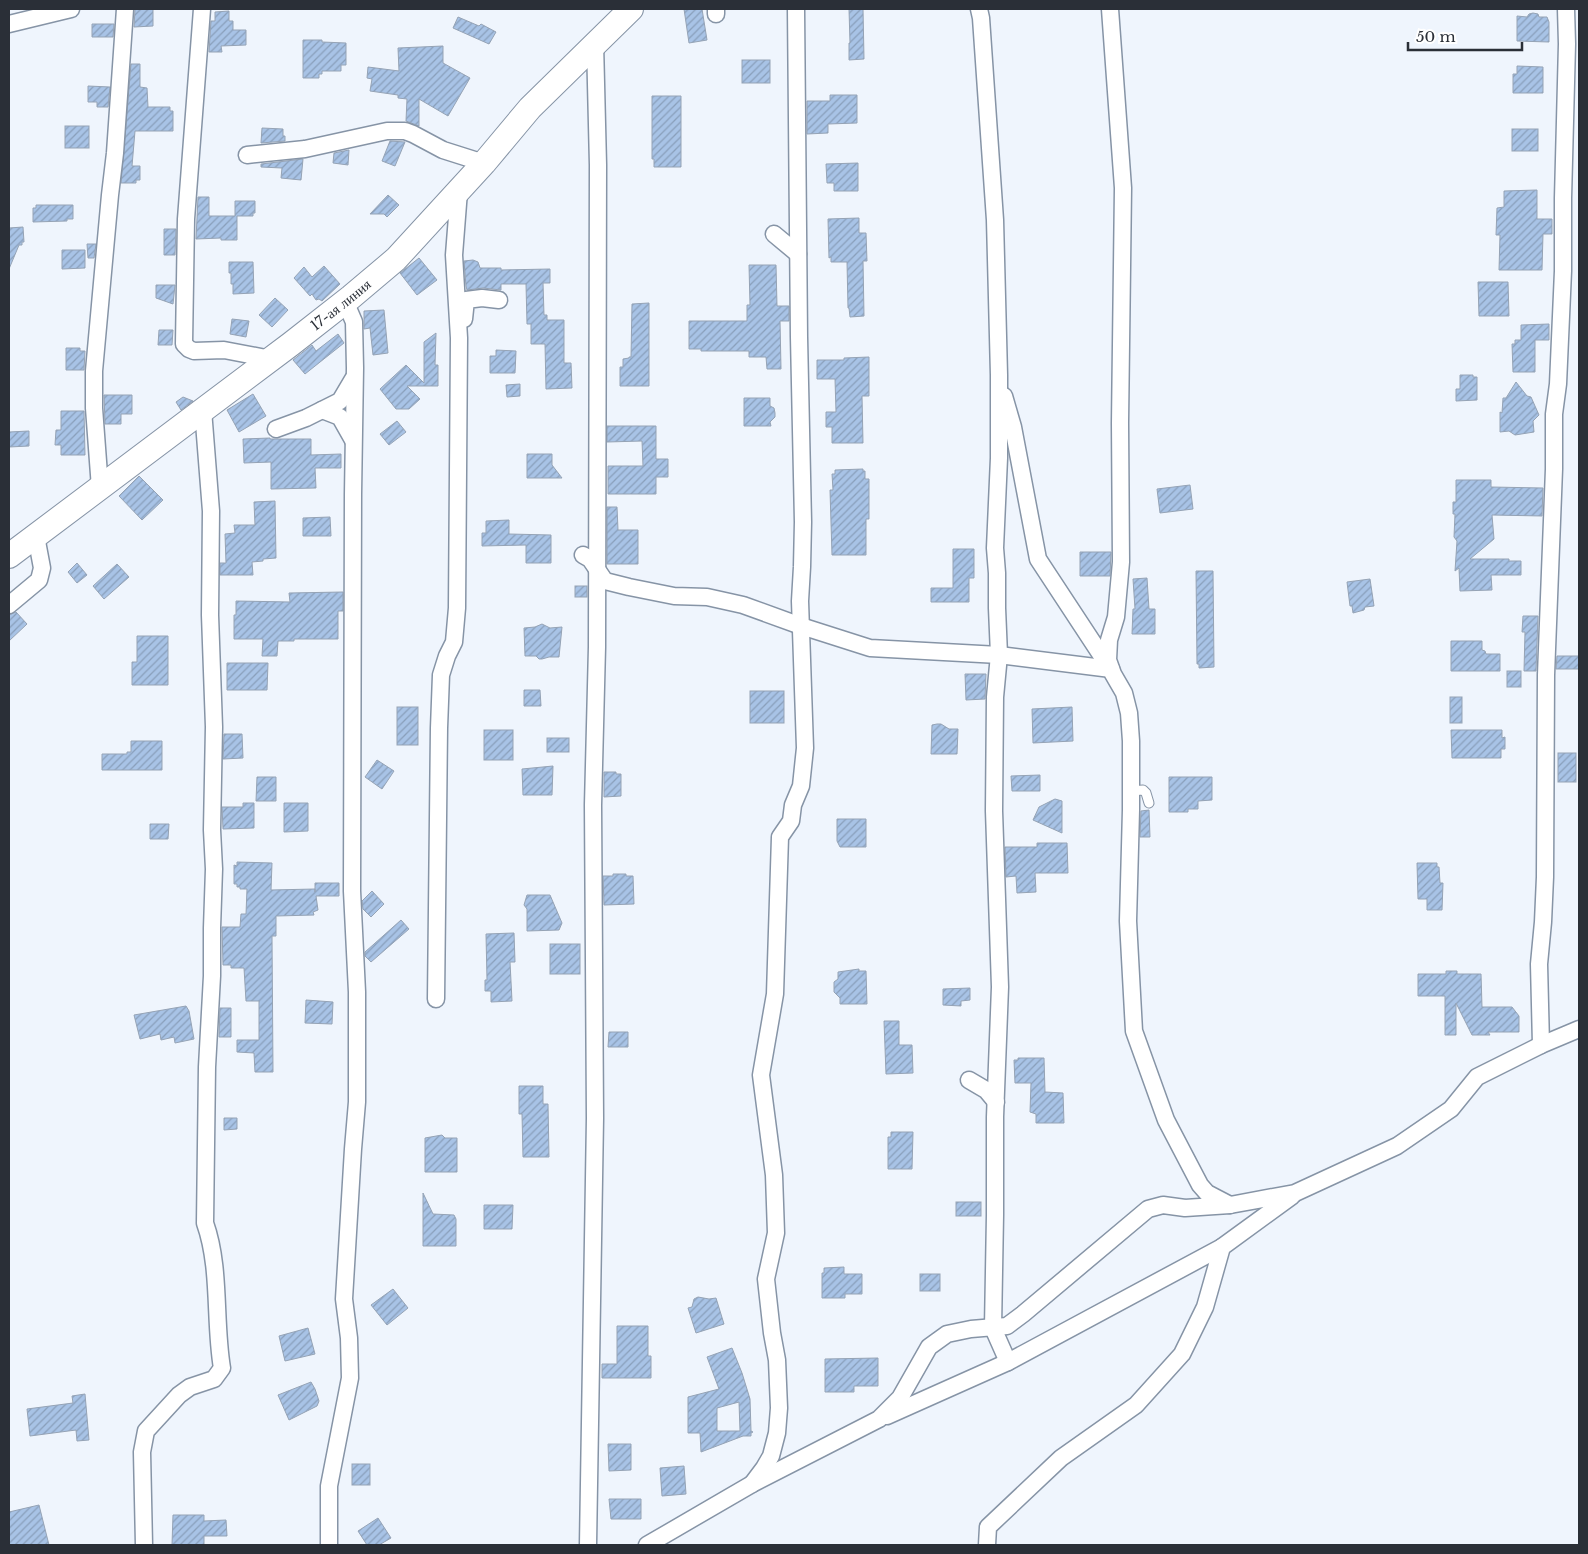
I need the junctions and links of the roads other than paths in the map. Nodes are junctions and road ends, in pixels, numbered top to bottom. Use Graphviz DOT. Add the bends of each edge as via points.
graph roads {
  1 [pos="71,9"];
  2 [pos="125,9"];
  3 [pos="202,9"];
  4 [pos="631,9"];
  5 [pos="796,9"];
  6 [pos="979,9"];
  7 [pos="1110,9"];
  8 [pos="1566,9"];
  9 [pos="9,24"];
  10 [pos="595,43"];
  11 [pos="248,155"];
  12 [pos="484,163"];
  13 [pos="459,191"];
  14 [pos="774,234"];
  15 [pos="798,254"];
  16 [pos="499,300"];
  17 [pos="346,302"];
  18 [pos="459,338"];
  19 [pos="271,359"];
  20 [pos="999,375"];
  21 [pos="354,377"];
  22 [pos="203,410"];
  23 [pos="322,410"];
  24 [pos="276,429"];
  25 [pos="353,440"];
  26 [pos="100,488"];
  27 [pos="36,536"];
  28 [pos="584,555"];
  29 [pos="9,556"];
  30 [pos="596,571"];
  31 [pos="9,604"];
  32 [pos="801,626"];
  33 [pos="999,655"];
  34 [pos="1111,668"];
  35 [pos="1131,791"];
  36 [pos="1149,803"];
  37 [pos="436,999"];
  38 [pos="1579,1029"];
  39 [pos="1541,1045"];
  40 [pos="969,1080"];
  41 [pos="996,1102"];
  42 [pos="1295,1193"];
  43 [pos="1230,1205"];
  44 [pos="1222,1247"];
  45 [pos="993,1328"];
  46 [pos="1008,1362"];
  47 [pos="879,1420"];
  48 [pos="752,1484"];
  49 [pos="144,1545"];
  50 [pos="329,1545"];
  51 [pos="588,1545"];
  52 [pos="647,1545"];
  53 [pos="987,1545"];
  1 -- 9 [label="street"];
  2 -- 26 [label="street" via="94,371"];
  3 -- 19 [label="street" via="186,219 184,344 194,351 224,350"];
  4 -- 10 [label="street, 17-ая линия"];
  5 -- 15 [label="street"];
  6 -- 20 [label="street" via="995,220"];
  7 -- 34 [label="street" via="1124,188 1120,562 1116,617 1109,640"];
  8 -- 39 [label="street" via="1563,271 1554,414 1546,668 1545,877 1539,964"];
  10 -- 12 [label="street, 17-ая линия" via="530,108"];
  10 -- 30 [label="street" via="598,164"];
  11 -- 12 [label="street" via="305,149 387,131 405,131 443,150"];
  12 -- 13 [label="street, 17-ая линия"];
  13 -- 17 [label="street, 17-ая линия" via="396,259"];
  13 -- 18 [label="street" via="454,256"];
  14 -- 15 [label="street"];
  15 -- 32 [label="street" via="803,522"];
  16 -- 18 [label="street" via="466,300"];
  17 -- 19 [label="street, 17-ая линия"];
  17 -- 21 [label="street" via="354,322"];
  18 -- 37 [label="street" via="457,608 454,642 441,675"];
  19 -- 22 [label="street, 17-ая линия"];
  20 -- 33 [label="street" via="995,548"];
  20 -- 34 [label="street" via="1013,427 1038,559"];
  21 -- 23 [label="street" via="340,401"];
  21 -- 25 [label="street"];
  22 -- 26 [label="street, 17-ая линия"];
  22 -- 49 [label="street" via="212,511 210,615 214,728 214,869 205,1223 215,1267 222,1368 214,1379 190,1387 179,1395 146,1431 142,1452"];
  23 -- 24 [label="street"];
  23 -- 25 [label="street" via="340,417"];
  25 -- 50 [label="street" via="352,891 357,992 357,1102 344,1299 350,1378 328,1486"];
  26 -- 27 [label="street, 17-ая линия"];
  27 -- 29 [label="street, 17-ая линия"];
  27 -- 31 [label="street" via="42,568 39,580"];
  28 -- 30 [label="street"];
  30 -- 32 [label="street" via="605,581 629,588 674,596 707,597 743,605"];
  30 -- 51 [label="street" via="593,805 595,1118"];
  32 -- 33 [label="street" via="870,648"];
  32 -- 48 [label="street" via="804,748 801,786 793,805 791,822 780,836 775,994 761,1075 774,1175 776,1233 766,1279 777,1360 779,1408 771,1456"];
  33 -- 34 [label="street"];
  33 -- 41 [label="street" via="994,793 1000,987"];
  34 -- 35 [label="street" via="1124,693 1129,713"];
  35 -- 36 [label="lane" via="1143,790"];
  35 -- 43 [label="street" via="1128,921 1134,1031 1166,1120 1200,1185 1207,1193"];
  38 -- 39 [label="street"];
  39 -- 42 [label="street" via="1477,1077 1450,1110 1397,1146"];
  40 -- 41 [label="street" via="986,1090"];
  41 -- 45 [label="street"];
  42 -- 43 [label="street"];
  42 -- 44 [label="street"];
  43 -- 45 [label="street" via="1185,1208 1163,1205 1148,1210 1023,1314 1007,1326"];
  44 -- 46 [label="street"];
  44 -- 53 [label="street" via="1204,1307 1182,1354 1136,1405 1061,1458 988,1527"];
  45 -- 46 [label="street"];
  45 -- 47 [label="street" via="947,1334 929,1346 900,1398"];
  46 -- 47 [label="street"];
  47 -- 48 [label="street"];
  48 -- 52 [label="street"];
}
